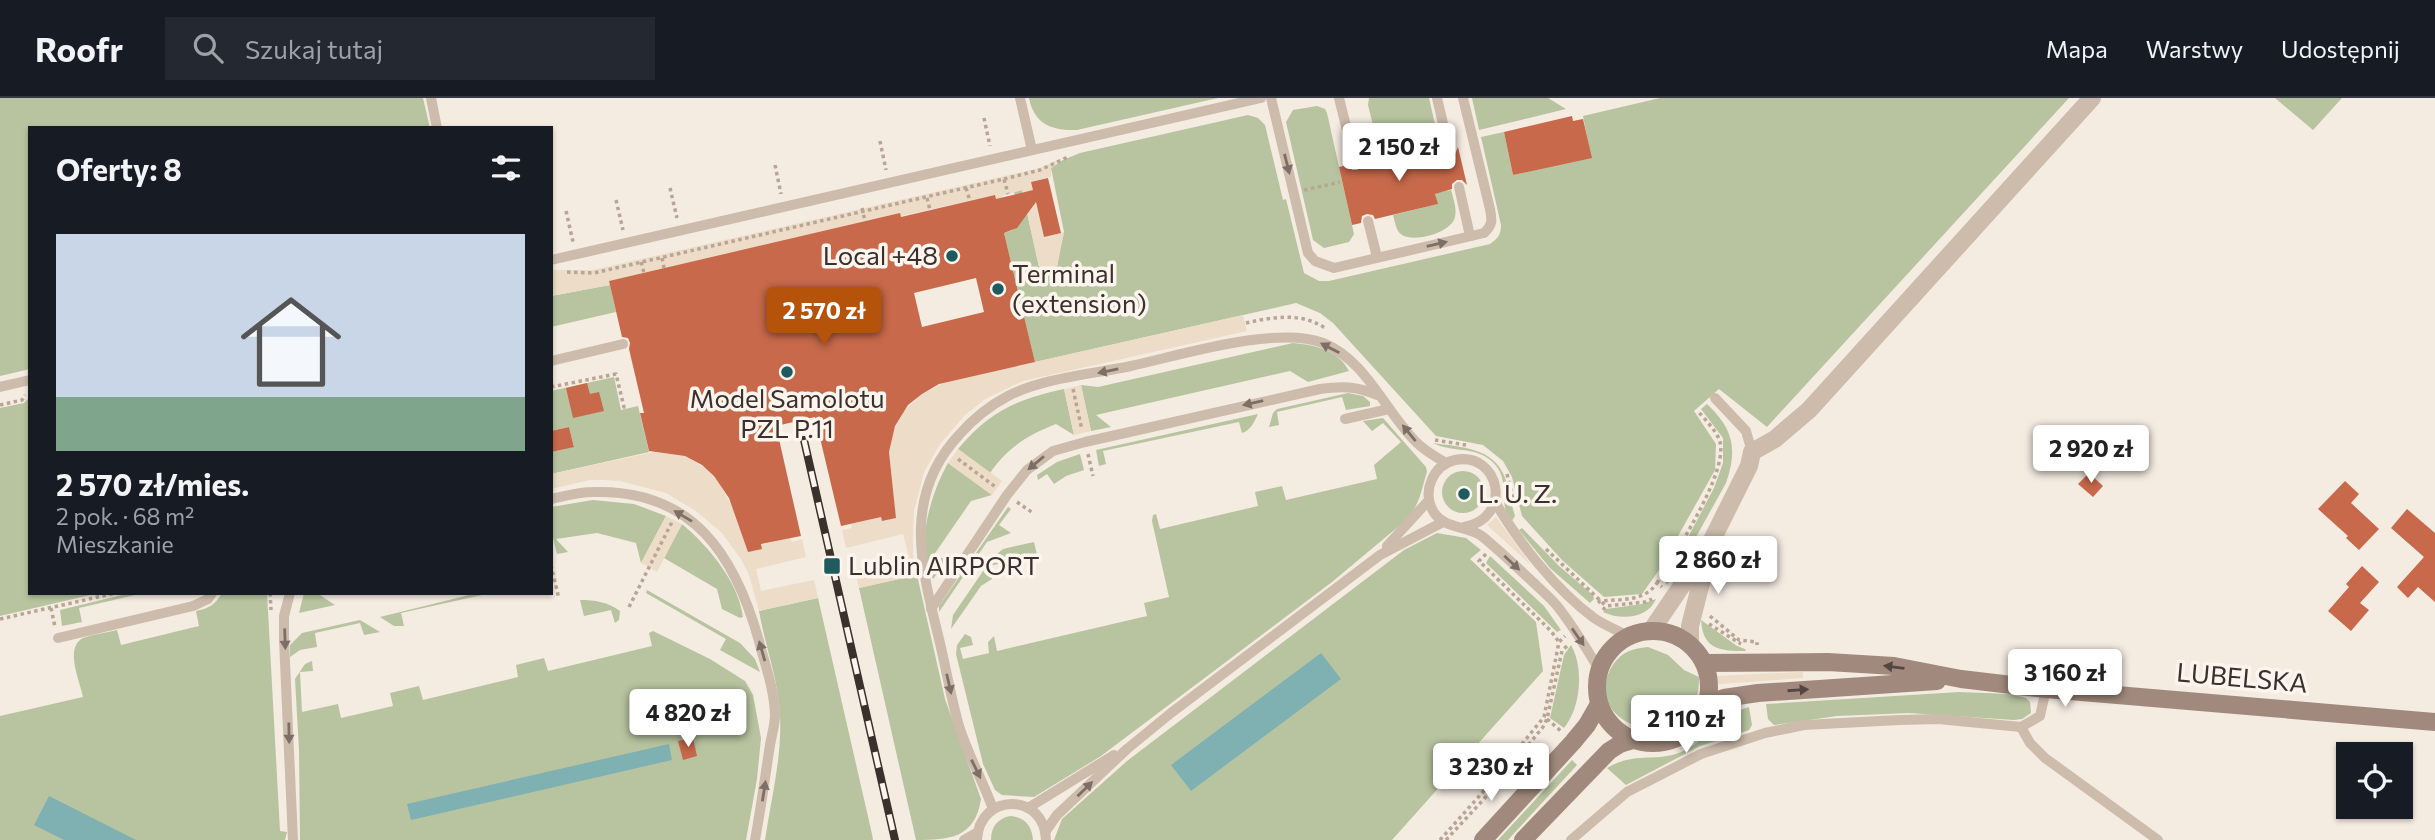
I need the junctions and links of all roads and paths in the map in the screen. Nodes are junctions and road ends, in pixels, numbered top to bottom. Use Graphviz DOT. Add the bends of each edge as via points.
graph roads {
  1 [pos="430,98"];
  2 [pos="1020,98"];
  3 [pos="1261,98"];
  4 [pos="1271,98"];
  5 [pos="1339,98"];
  6 [pos="1437,98"];
  7 [pos="1463,98"];
  8 [pos="2092,98"];
  9 [pos="437,126"];
  10 [pos="880,141"];
  11 [pos="1449,149"];
  12 [pos="1032,150"];
  13 [pos="1071,156"];
  14 [pos="1355,163"];
  15 [pos="775,165"];
  16 [pos="886,170"];
  17 [pos="1004,179"];
  18 [pos="1340,182"];
  19 [pos="1459,187"];
  20 [pos="670,188"];
  21 [pos="967,188"];
  22 [pos="1294,193"];
  23 [pos="782,194"];
  24 [pos="1008,194"];
  25 [pos="927,198"];
  26 [pos="616,200"];
  27 [pos="970,201"];
  28 [pos="862,210"];
  29 [pos="930,210"];
  30 [pos="677,218"];
  31 [pos="865,221"];
  32 [pos="1368,221"];
  33 [pos="623,230"];
  34 [pos="1470,236"];
  35 [pos="1377,257"];
  36 [pos="662,258"];
  37 [pos="553,260"];
  38 [pos="641,262"];
  39 [pos="664,268"];
  40 [pos="555,272"];
  41 [pos="644,273"];
  42 [pos="624,344"];
  43 [pos="553,361"];
  44 [pos="1071,378"];
  45 [pos="28,380"];
  46 [pos="0,387"];
  47 [pos="553,387"];
  48 [pos="28,394"];
  49 [pos="1378,395"];
  50 [pos="1715,398"];
  51 [pos="0,405"];
  52 [pos="627,406"];
  53 [pos="1389,409"];
  54 [pos="1698,411"];
  55 [pos="1345,419"];
  56 [pos="1085,442"];
  57 [pos="946,449"];
  58 [pos="1752,452"];
  59 [pos="1446,463"];
  60 [pos="1093,476"];
  61 [pos="1007,495"];
  62 [pos="553,499"];
  63 [pos="1429,500"];
  64 [pos="1495,502"];
  65 [pos="678,512"];
  66 [pos="1033,513"];
  67 [pos="1443,522"];
  68 [pos="1464,527"];
  69 [pos="1710,544"];
  70 [pos="1494,546"];
  71 [pos="1380,555"];
  72 [pos="553,574"];
  73 [pos="1657,583"];
  74 [pos="107,595"];
  75 [pos="211,595"];
  76 [pos="289,595"];
  77 [pos="559,599"];
  78 [pos="629,607"];
  79 [pos="51,608"];
  80 [pos="931,608"];
  81 [pos="0,620"];
  82 [pos="1651,631"];
  83 [pos="57,634"];
  84 [pos="1628,636"];
  85 [pos="1559,642"];
  86 [pos="1690,645"];
  87 [pos="1704,663"];
  88 [pos="1599,669"];
  89 [pos="1961,679"];
  90 [pos="2046,689"];
  91 [pos="1599,704"];
  92 [pos="1707,704"];
  93 [pos="1547,719"];
  94 [pos="2435,722"];
  95 [pos="1539,724"];
  96 [pos="2021,727"];
  97 [pos="1633,740"];
  98 [pos="1127,749"];
  99 [pos="1028,808"];
  100 [pos="993,810"];
  101 [pos="978,836"];
  102 [pos="1046,836"];
  103 [pos="293,840"];
  104 [pos="755,840"];
  105 [pos="964,840"];
  106 [pos="1440,840"];
  107 [pos="1446,840"];
  108 [pos="1483,840"];
  109 [pos="1523,840"];
  110 [pos="1571,840"];
  111 [pos="2158,840"];
  1 -- 9 [label="lane"];
  2 -- 12 [label="lane"];
  3 -- 12 [label="lane"];
  4 -- 22 [label="lane, one-way"];
  5 -- 14 [label="lane"];
  6 -- 11 [label="lane"];
  7 -- 34 [label="lane" via="1492,222 1484,233"];
  8 -- 58 [label="street" via="1808,410"];
  10 -- 16 [label="path"];
  12 -- 37 [label="lane"];
  13 -- 17 [label="path"];
  15 -- 23 [label="path"];
  17 -- 21 [label="path"];
  17 -- 24 [label="path"];
  18 -- 22 [label="path"];
  19 -- 34 [label="lane"];
  20 -- 30 [label="path"];
  21 -- 25 [label="path"];
  21 -- 27 [label="path"];
  22 -- 35 [label="lane" via="1308,253 1315,261 1334,268"];
  25 -- 28 [label="path"];
  25 -- 29 [label="path"];
  26 -- 33 [label="path"];
  28 -- 31 [label="path"];
  28 -- 36 [label="path"];
  32 -- 35 [label="lane"];
  35 -- 34 [label="lane, one-way"];
  36 -- 38 [label="path"];
  36 -- 39 [label="path"];
  38 -- 40 [label="path" via="594,273"];
  38 -- 41 [label="path"];
  42 -- 43 [label="lane"];
  49 -- 44 [label="lane, one-way" via="1340,353 1309,339 1285,337"];
  44 -- 56 [label="path"];
  44 -- 57 [label="lane" via="1000,401 971,421"];
  45 -- 46 [label="lane"];
  47 -- 52 [label="path" via="616,374"];
  48 -- 51 [label="path"];
  49 -- 53 [label="lane"];
  49 -- 56 [label="lane, one-way" via="1358,387 1320,389"];
  50 -- 58 [label="lane" via="1746,431"];
  53 -- 55 [label="lane"];
  59 -- 53 [label="lane, one-way" via="1417,442"];
  54 -- 73 [label="path" via="1720,440 1719,467"];
  56 -- 60 [label="path"];
  56 -- 61 [label="lane, one-way" via="1041,458"];
  57 -- 61 [label="path"];
  57 -- 80 [label="lane" via="923,501 920,551"];
  58 -- 69 [label="street"];
  59 -- 63 [label="lane" via="1430,483"];
  59 -- 64 [label="lane" via="1464,459 1480,464 1495,485"];
  61 -- 66 [label="path"];
  61 -- 80 [label="lane"];
  62 -- 65 [label="lane" via="619,493"];
  63 -- 67 [label="lane"];
  63 -- 71 [label="lane"];
  64 -- 68 [label="lane" via="1480,523"];
  64 -- 84 [label="lane" via="1545,571 1595,619"];
  65 -- 78 [label="path"];
  104 -- 65 [label="lane, one-way" via="775,724 771,680 747,599 730,564 712,540"];
  67 -- 68 [label="lane"];
  67 -- 71 [label="lane"];
  68 -- 70 [label="lane"];
  69 -- 82 [label="street"];
  69 -- 86 [label="street" via="1690,626"];
  70 -- 85 [label="path" via="1479,561"];
  70 -- 88 [label="lane, one-way" via="1557,605"];
  71 -- 98 [label="lane"];
  72 -- 77 [label="path"];
  74 -- 79 [label="path"];
  75 -- 83 [label="lane" via="193,606"];
  76 -- 103 [label="lane, one-way" via="284,640"];
  79 -- 81 [label="path"];
  79 -- 83 [label="path"];
  80 -- 100 [label="lane, one-way" via="960,727"];
  82 -- 84 [label="main road"];
  82 -- 86 [label="main road" via="1672,634"];
  84 -- 88 [label="main road" via="1607,653"];
  86 -- 87 [label="main road"];
  89 -- 87 [label="main road, LUBELSKA, one-way" via="1881,666"];
  87 -- 92 [label="main road" via="1709,683"];
  88 -- 91 [label="main road"];
  89 -- 90 [label="main road, LUBELSKA"];
  92 -- 89 [label="main road, LUBELSKA, one-way" via="1758,693"];
  90 -- 94 [label="main road, LUBELSKA"];
  90 -- 96 [label="lane" via="2040,716"];
  91 -- 97 [label="main road" via="1608,722"];
  91 -- 108 [label="main road" via="1573,742"];
  92 -- 97 [label="main road" via="1696,724 1678,738 1655,744"];
  93 -- 107 [label="path"];
  95 -- 106 [label="path"];
  96 -- 110 [label="lane" via="1938,719 1784,728 1678,765 1619,797"];
  96 -- 111 [label="lane" via="2045,758"];
  97 -- 109 [label="main road" via="1609,751"];
  98 -- 99 [label="lane"];
  102 -- 98 [label="lane, one-way" via="1057,816"];
  99 -- 100 [label="lane" via="1010,804"];
  99 -- 102 [label="lane" via="1040,818"];
  100 -- 101 [label="lane" via="981,823"];
  101 -- 105 [label="lane"];
}
